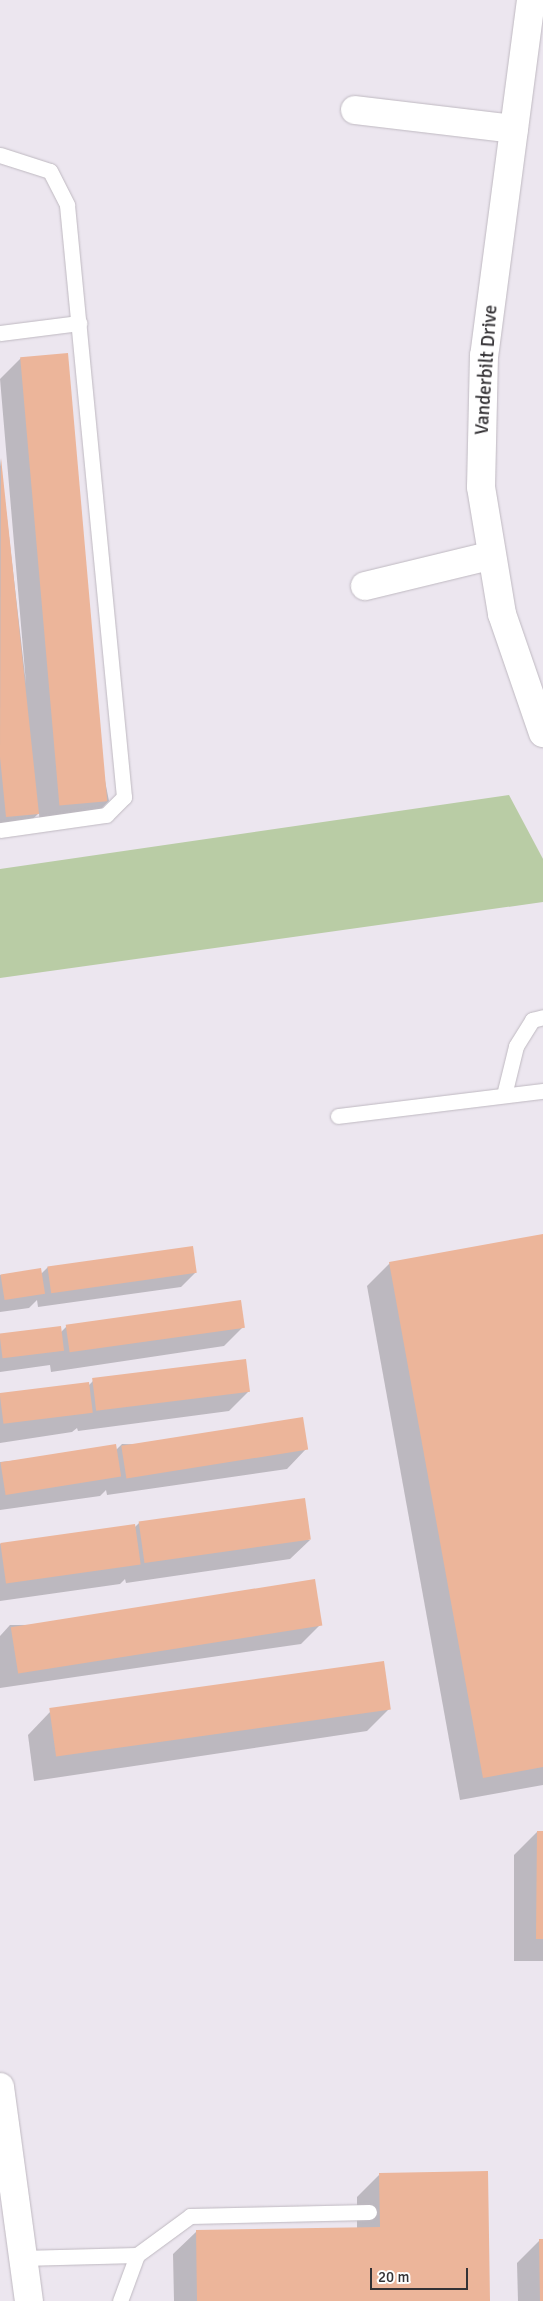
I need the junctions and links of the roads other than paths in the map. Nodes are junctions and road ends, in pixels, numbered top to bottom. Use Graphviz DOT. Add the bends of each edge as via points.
graph roads {
  1 [pos="531,0"];
  2 [pos="355,110"];
  3 [pos="514,129"];
  4 [pos="0,155"];
  5 [pos="79,323"];
  6 [pos="0,333"];
  7 [pos="489,556"];
  8 [pos="365,586"];
  9 [pos="543,733"];
  10 [pos="0,830"];
  11 [pos="543,1017"];
  12 [pos="543,1091"];
  13 [pos="504,1096"];
  14 [pos="338,1116"];
  15 [pos="0,2087"];
  16 [pos="5,2155"];
  17 [pos="369,2212"];
  18 [pos="137,2255"];
  19 [pos="21,2258"];
  20 [pos="29,2301"];
  21 [pos="120,2301"];
  1 -- 3 [label="street, Vanderbilt Drive"];
  2 -- 3 [label="street"];
  3 -- 7 [label="street, Vanderbilt Drive" via="481,410 482,486"];
  4 -- 5 [label="lane" via="50,171 67,205"];
  5 -- 6 [label="lane"];
  5 -- 10 [label="lane" via="124,797 106,815"];
  7 -- 8 [label="street"];
  7 -- 9 [label="street, Vanderbilt Drive" via="505,623"];
  11 -- 13 [label="lane" via="532,1020 516,1046"];
  12 -- 13 [label="lane"];
  13 -- 14 [label="lane"];
  15 -- 16 [label="street"];
  16 -- 19 [label="street"];
  17 -- 18 [label="lane" via="190,2216"];
  18 -- 19 [label="lane"];
  18 -- 21 [label="lane"];
  19 -- 20 [label="street"];
}
